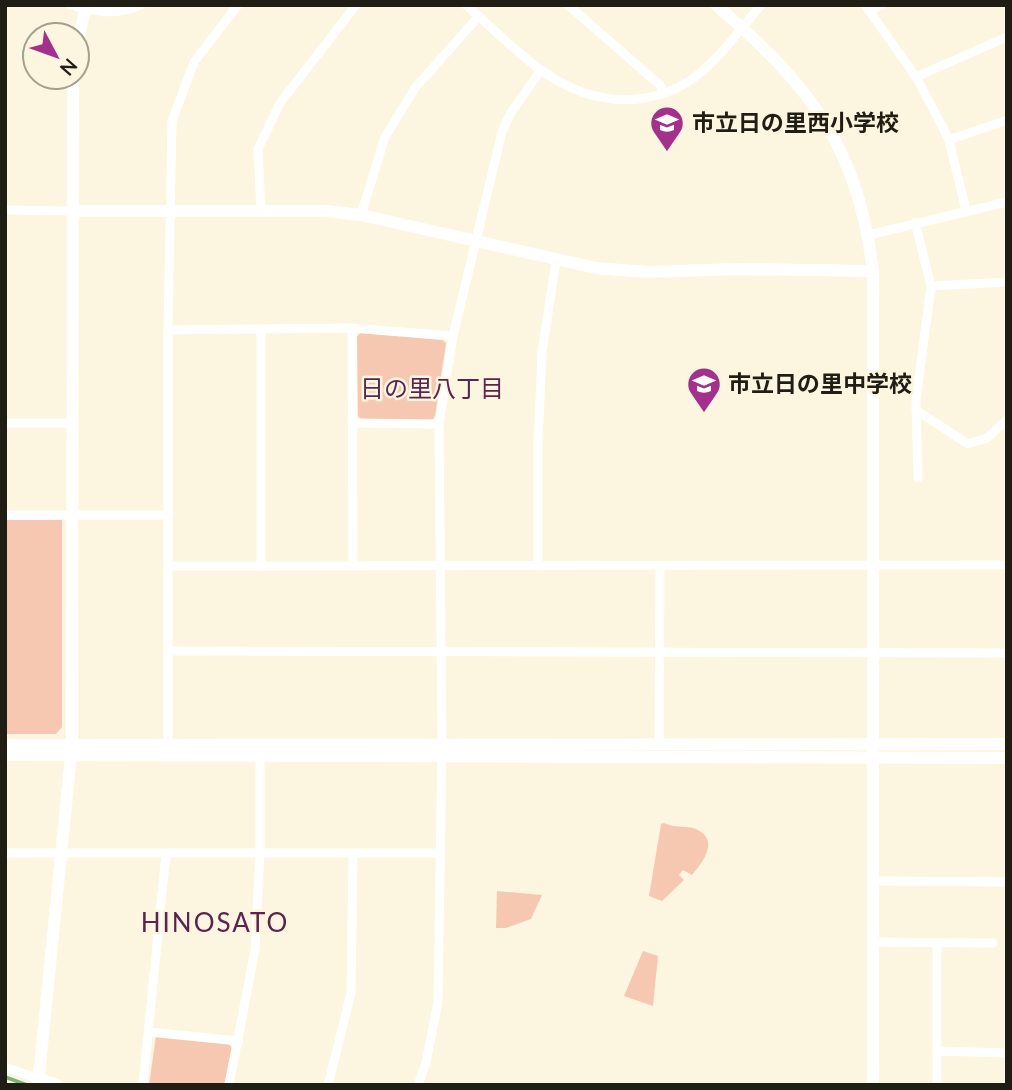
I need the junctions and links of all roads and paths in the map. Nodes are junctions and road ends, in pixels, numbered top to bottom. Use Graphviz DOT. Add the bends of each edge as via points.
graph roads {
  1 [pos="70,5"];
  2 [pos="141,5"];
  3 [pos="238,5"];
  4 [pos="356,5"];
  5 [pos="466,5"];
  6 [pos="568,5"];
  7 [pos="716,5"];
  8 [pos="761,5"];
  9 [pos="881,5"];
  10 [pos="85,7"];
  11 [pos="868,8"];
  12 [pos="479,16"];
  13 [pos="741,27"];
  14 [pos="1007,37"];
  15 [pos="541,70"];
  16 [pos="916,77"];
  17 [pos="73,91"];
  18 [pos="664,93"];
  19 [pos="1007,120"];
  20 [pos="948,140"];
  21 [pos="1007,202"];
  22 [pos="5,209"];
  23 [pos="967,210"];
  24 [pos="71,211"];
  25 [pos="169,211"];
  26 [pos="261,212"];
  27 [pos="361,215"];
  28 [pos="915,222"];
  29 [pos="869,235"];
  30 [pos="476,242"];
  31 [pos="556,261"];
  32 [pos="873,271"];
  33 [pos="1007,282"];
  34 [pos="931,286"];
  35 [pos="352,328"];
  36 [pos="261,329"];
  37 [pos="168,330"];
  38 [pos="453,336"];
  39 [pos="916,411"];
  40 [pos="1007,419"];
  41 [pos="5,423"];
  42 [pos="72,423"];
  43 [pos="352,423"];
  44 [pos="439,424"];
  45 [pos="918,478"];
  46 [pos="5,515"];
  47 [pos="71,515"];
  48 [pos="169,516"];
  49 [pos="1007,565"];
  50 [pos="169,566"];
  51 [pos="261,566"];
  52 [pos="353,566"];
  53 [pos="538,566"];
  54 [pos="660,566"];
  55 [pos="873,566"];
  56 [pos="440,567"];
  57 [pos="169,651"];
  58 [pos="660,651"];
  59 [pos="440,652"];
  60 [pos="873,653"];
  61 [pos="1007,653"];
  62 [pos="873,743"];
  63 [pos="168,744"];
  64 [pos="659,744"];
  65 [pos="1007,744"];
  66 [pos="5,745"];
  67 [pos="71,750"];
  68 [pos="260,750"];
  69 [pos="441,751"];
  70 [pos="5,755"];
  71 [pos="1007,758"];
  72 [pos="873,759"];
  73 [pos="5,853"];
  74 [pos="166,853"];
  75 [pos="353,853"];
  76 [pos="440,853"];
  77 [pos="61,854"];
  78 [pos="261,854"];
  79 [pos="873,881"];
  80 [pos="1007,882"];
  81 [pos="873,942"];
  82 [pos="993,943"];
  83 [pos="937,944"];
  84 [pos="149,1032"];
  85 [pos="239,1041"];
  86 [pos="937,1051"];
  87 [pos="1007,1054"];
  88 [pos="5,1067"];
  89 [pos="39,1082"];
  90 [pos="57,1085"];
  91 [pos="144,1085"];
  92 [pos="229,1085"];
  93 [pos="328,1085"];
  94 [pos="418,1085"];
  95 [pos="873,1085"];
  96 [pos="937,1085"];
  1 -- 10 [label="street"];
  2 -- 10 [label="street" via="126,12"];
  3 -- 25 [label="street" via="194,62 172,121"];
  4 -- 26 [label="street" via="281,103 258,149"];
  5 -- 12 [label="street"];
  6 -- 18 [label="street"];
  7 -- 13 [label="street"];
  8 -- 13 [label="street"];
  9 -- 11 [label="street"];
  11 -- 16 [label="street"];
  12 -- 15 [label="street"];
  12 -- 27 [label="street" via="415,88 385,138"];
  13 -- 18 [label="street" via="695,78"];
  13 -- 29 [label="street" via="784,66 822,115 852,174"];
  14 -- 16 [label="street"];
  15 -- 18 [label="street" via="562,85 604,101"];
  15 -- 30 [label="street" via="502,132"];
  16 -- 20 [label="street"];
  17 -- 24 [label="street"];
  19 -- 20 [label="street"];
  20 -- 23 [label="street"];
  21 -- 23 [label="street"];
  22 -- 24 [label="street"];
  23 -- 28 [label="street"];
  24 -- 25 [label="street"];
  24 -- 42 [label="street"];
  25 -- 26 [label="street"];
  25 -- 37 [label="street"];
  26 -- 27 [label="street"];
  27 -- 30 [label="street"];
  28 -- 29 [label="street"];
  28 -- 34 [label="street"];
  29 -- 32 [label="street"];
  30 -- 31 [label="street"];
  30 -- 38 [label="street"];
  31 -- 32 [label="street" via="646,272"];
  31 -- 53 [label="street" via="542,352"];
  32 -- 55 [label="street"];
  33 -- 34 [label="street"];
  34 -- 39 [label="street"];
  35 -- 36 [label="street"];
  35 -- 38 [label="street"];
  35 -- 43 [label="street"];
  36 -- 37 [label="street"];
  36 -- 51 [label="street"];
  37 -- 48 [label="street"];
  38 -- 44 [label="street"];
  39 -- 40 [label="street" via="968,444 987,438"];
  39 -- 45 [label="street"];
  41 -- 42 [label="street"];
  42 -- 47 [label="street"];
  43 -- 44 [label="street"];
  43 -- 52 [label="street"];
  44 -- 56 [label="street"];
  46 -- 47 [label="street"];
  47 -- 48 [label="street"];
  47 -- 67 [label="street"];
  48 -- 50 [label="street"];
  49 -- 55 [label="street"];
  50 -- 51 [label="street"];
  50 -- 57 [label="street"];
  51 -- 52 [label="street"];
  52 -- 56 [label="street"];
  53 -- 54 [label="street"];
  53 -- 56 [label="street"];
  54 -- 55 [label="street"];
  54 -- 58 [label="street"];
  55 -- 60 [label="street"];
  56 -- 59 [label="street"];
  57 -- 59 [label="street"];
  57 -- 63 [label="street"];
  58 -- 59 [label="street"];
  58 -- 60 [label="street"];
  58 -- 64 [label="street"];
  59 -- 69 [label="street"];
  60 -- 61 [label="street"];
  60 -- 62 [label="street"];
  62 -- 64 [label="street"];
  62 -- 65 [label="street"];
  62 -- 72 [label="street"];
  63 -- 67 [label="street"];
  63 -- 68 [label="street"];
  64 -- 69 [label="street"];
  66 -- 67 [label="street"];
  67 -- 68 [label="street"];
  67 -- 70 [label="street"];
  67 -- 77 [label="street"];
  68 -- 69 [label="street"];
  68 -- 78 [label="street"];
  69 -- 72 [label="street"];
  69 -- 76 [label="street"];
  71 -- 72 [label="street"];
  72 -- 79 [label="street"];
  73 -- 77 [label="street"];
  74 -- 77 [label="street"];
  74 -- 78 [label="street"];
  74 -- 84 [label="street"];
  75 -- 76 [label="street"];
  75 -- 78 [label="street"];
  75 -- 93 [label="street" via="351,993"];
  76 -- 94 [label="street" via="439,1002"];
  77 -- 89 [label="street"];
  78 -- 85 [label="street" via="255,950"];
  79 -- 80 [label="street"];
  79 -- 81 [label="street"];
  81 -- 83 [label="street"];
  81 -- 95 [label="street"];
  82 -- 83 [label="street"];
  83 -- 86 [label="street"];
  84 -- 85 [label="street"];
  84 -- 91 [label="street"];
  85 -- 92 [label="street"];
  86 -- 87 [label="street"];
  86 -- 96 [label="street"];
  88 -- 89 [label="street"];
  89 -- 90 [label="street"];
}
